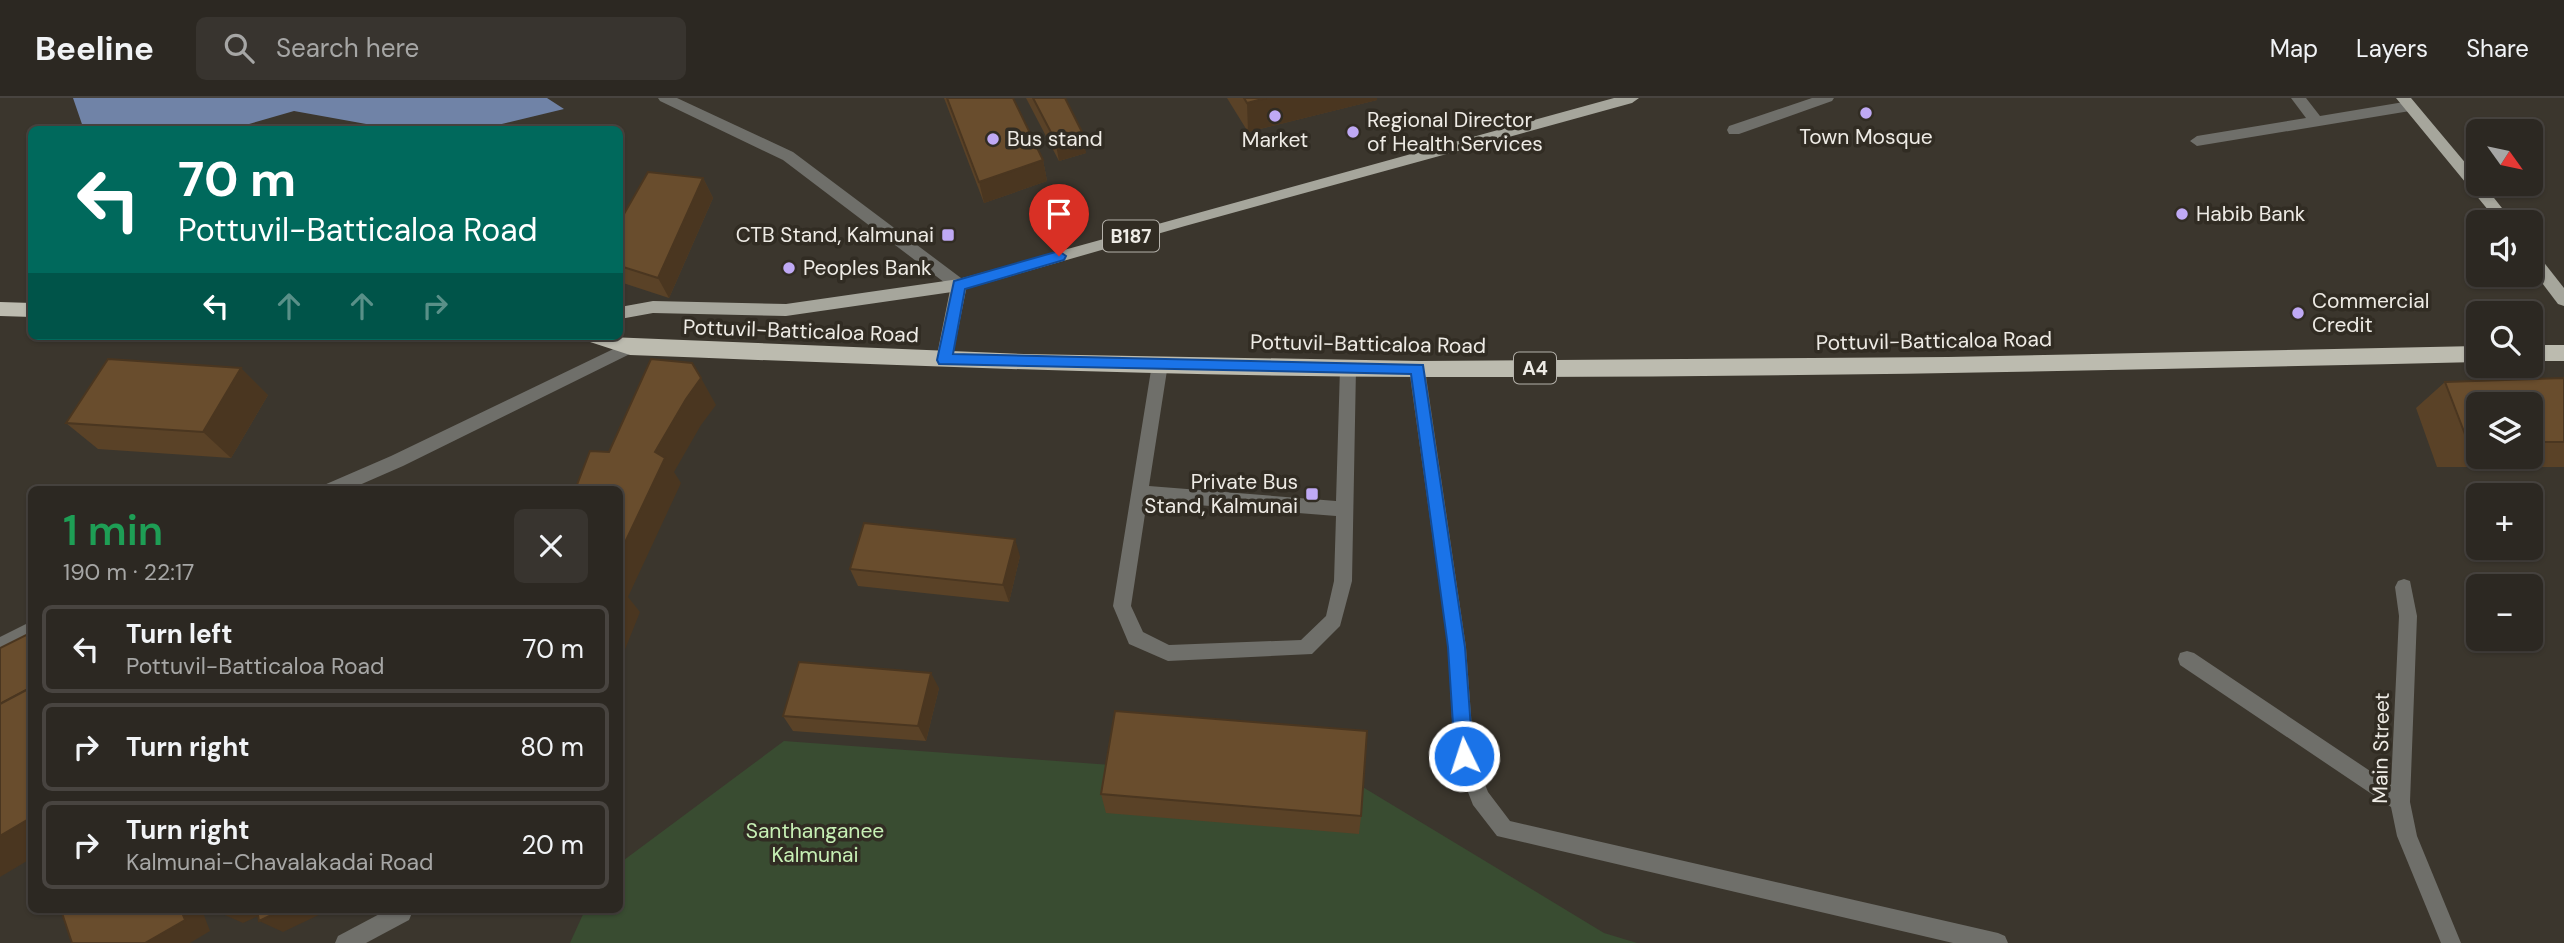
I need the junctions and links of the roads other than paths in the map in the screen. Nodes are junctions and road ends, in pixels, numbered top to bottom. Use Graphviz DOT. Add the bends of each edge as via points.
graph roads {
  1 [pos="665,98"];
  2 [pos="1633,98"];
  3 [pos="1827,98"];
  4 [pos="2298,98"];
  5 [pos="2407,102"];
  6 [pos="2318,122"];
  7 [pos="1734,130"];
  8 [pos="2197,141"];
  9 [pos="2496,210"];
  10 [pos="2543,272"];
  11 [pos="959,285"];
  12 [pos="2564,300"];
  13 [pos="0,309"];
  14 [pos="28,310"];
  15 [pos="623,312"];
  16 [pos="607,340"];
  17 [pos="630,347"];
  18 [pos="2543,353"];
  19 [pos="2564,353"];
  20 [pos="2466,354"];
  21 [pos="944,360"];
  22 [pos="1160,364"];
  23 [pos="1348,368"];
  24 [pos="1417,369"];
  25 [pos="339,486"];
  26 [pos="1141,493"];
  27 [pos="1345,509"];
  28 [pos="2404,587"];
  29 [pos="28,631"];
  30 [pos="0,646"];
  31 [pos="2188,659"];
  32 [pos="2400,802"];
  33 [pos="402,913"];
  34 [pos="345,943"];
  35 [pos="1998,943"];
  36 [pos="2451,943"];
  1 -- 11 [label="street" via="788,156"];
  2 -- 11 [label="main road, B187"];
  3 -- 7 [label="street"];
  4 -- 6 [label="street"];
  5 -- 6 [label="street"];
  5 -- 9 [label="main road"];
  6 -- 8 [label="street"];
  10 -- 12 [label="main road"];
  11 -- 15 [label="main road, B187" via="786,310 653,307"];
  11 -- 21 [label="main road"];
  13 -- 14 [label="highway"];
  16 -- 17 [label="highway, Pottuvil-Batticaloa Road / A4"];
  17 -- 21 [label="highway, Pottuvil-Batticaloa Road / A4"];
  17 -- 25 [label="street"];
  18 -- 19 [label="highway"];
  20 -- 24 [label="highway, Pottuvil-Batticaloa Road / A4"];
  21 -- 22 [label="highway, Pottuvil-Batticaloa Road / A4"];
  22 -- 23 [label="highway, Pottuvil-Batticaloa Road / A4"];
  22 -- 26 [label="street"];
  23 -- 24 [label="highway, Pottuvil-Batticaloa Road / A4"];
  23 -- 27 [label="street"];
  24 -- 35 [label="street" via="1457,647 1464,756 1480,798 1504,829"];
  26 -- 27 [label="street"];
  26 -- 27 [label="street" via="1122,606 1136,638 1168,653 1305,648 1334,620 1343,581"];
  28 -- 32 [label="street, Main Street" via="2408,616"];
  29 -- 30 [label="street"];
  31 -- 32 [label="street"];
  32 -- 36 [label="street, Main Street" via="2407,836"];
  33 -- 34 [label="street"];
}
